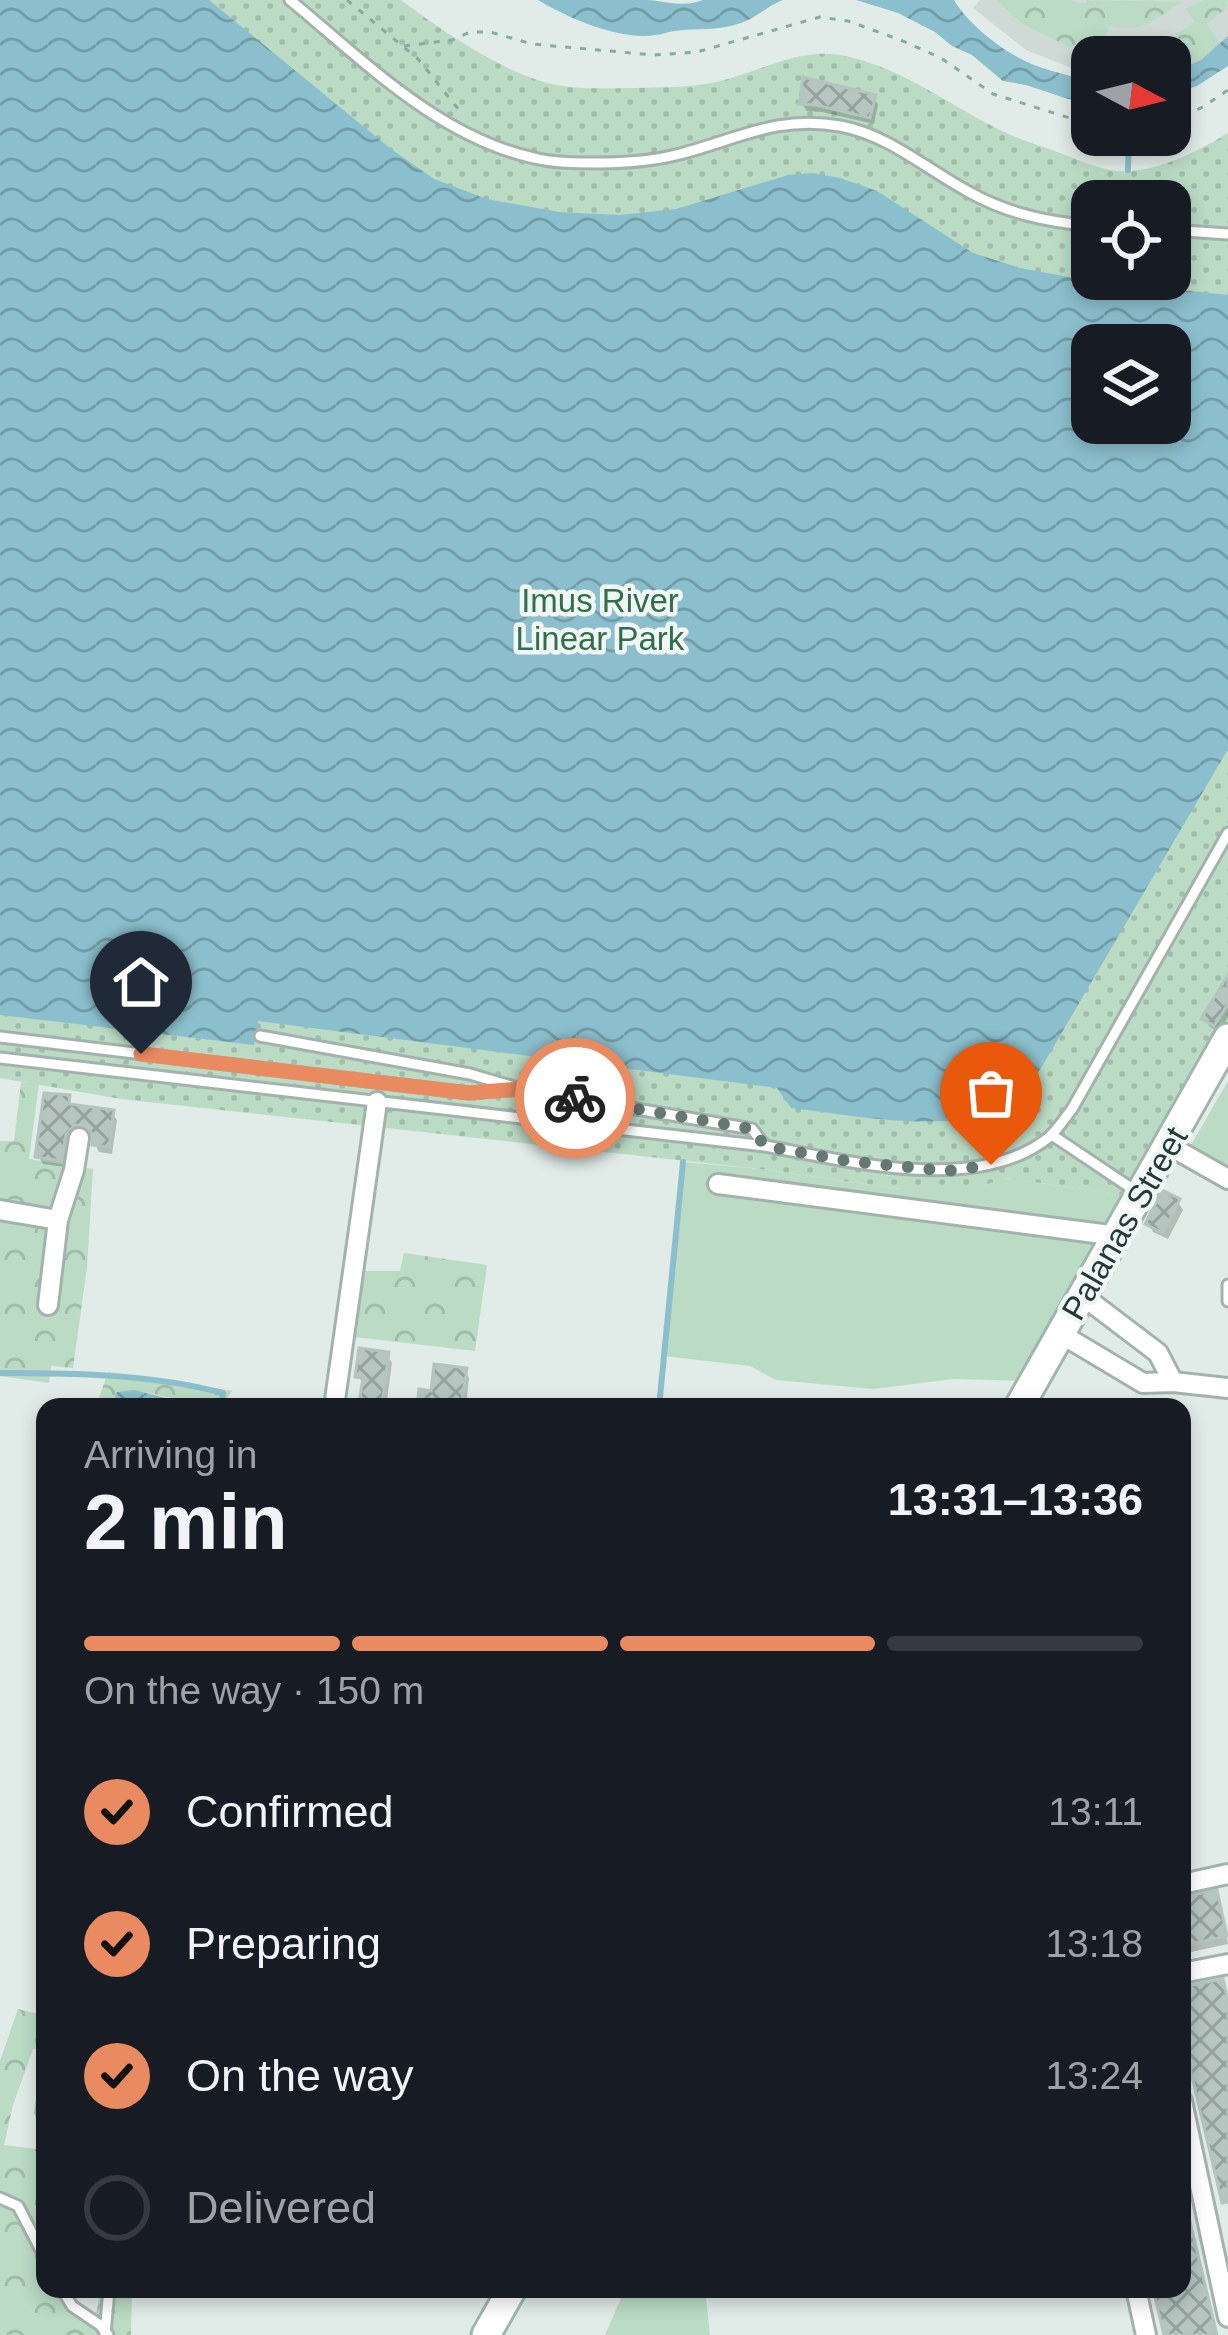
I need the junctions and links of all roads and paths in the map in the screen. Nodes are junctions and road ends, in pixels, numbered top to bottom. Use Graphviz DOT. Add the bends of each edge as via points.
graph roads {
  1 [pos="290,0"];
  2 [pos="346,0"];
  3 [pos="404,46"];
  4 [pos="1228,90"];
  5 [pos="1191,112"];
  6 [pos="1071,120"];
  7 [pos="482,141"];
  8 [pos="1071,223"];
  9 [pos="1191,231"];
  10 [pos="1228,234"];
  11 [pos="1228,833"];
  12 [pos="260,1036"];
  13 [pos="0,1037"];
  14 [pos="1228,1038"];
  15 [pos="0,1058"];
  16 [pos="521,1089"];
  17 [pos="377,1102"];
  18 [pos="1052,1135"];
  19 [pos="80,1138"];
  20 [pos="1168,1144"];
  21 [pos="765,1146"];
  22 [pos="1228,1179"];
  23 [pos="718,1184"];
  24 [pos="1141,1194"];
  25 [pos="0,1210"];
  26 [pos="58,1220"];
  27 [pos="1118,1235"];
  28 [pos="1228,1285"];
  29 [pos="1083,1296"];
  30 [pos="1228,1301"];
  31 [pos="48,1305"];
  32 [pos="1061,1334"];
  33 [pos="1173,1382"];
  34 [pos="1228,1388"];
  35 [pos="335,1398"];
  36 [pos="1023,1398"];
  37 [pos="1228,1874"];
  38 [pos="1191,1882"];
  39 [pos="1228,1964"];
  40 [pos="1191,1971"];
  41 [pos="1191,2143"];
  42 [pos="0,2198"];
  43 [pos="36,2241"];
  44 [pos="67,2298"];
  45 [pos="109,2298"];
  46 [pos="507,2298"];
  47 [pos="1138,2298"];
  48 [pos="1228,2318"];
  49 [pos="106,2334"];
  50 [pos="486,2335"];
  51 [pos="1146,2335"];
  1 -- 7 [label="lane" via="395,86"];
  2 -- 3 [label="path"];
  3 -- 6 [label="path" via="490,32 544,46 697,52 820,17 904,41 993,94"];
  3 -- 7 [label="path"];
  4 -- 5 [label="path"];
  7 -- 8 [label="lane" via="536,159 642,161 816,122 874,136 1006,210"];
  9 -- 10 [label="lane"];
  11 -- 18 [label="lane"];
  12 -- 16 [label="lane"];
  13 -- 16 [label="lane" via="469,1093"];
  14 -- 20 [label="main road, Palanas Street"];
  15 -- 17 [label="lane"];
  16 -- 21 [label="lane" via="752,1129"];
  17 -- 21 [label="lane"];
  17 -- 35 [label="street"];
  18 -- 21 [label="lane" via="991,1165 947,1171"];
  18 -- 24 [label="lane"];
  19 -- 26 [label="street"];
  20 -- 22 [label="street"];
  20 -- 24 [label="main road, Palanas Street"];
  23 -- 27 [label="street"];
  24 -- 27 [label="main road, Palanas Street"];
  25 -- 26 [label="street"];
  26 -- 31 [label="street"];
  27 -- 29 [label="main road, Palanas Street"];
  28 -- 30 [label="lane"];
  29 -- 32 [label="main road, Palanas Street"];
  29 -- 33 [label="street" via="1158,1353"];
  32 -- 33 [label="street" via="1143,1382"];
  32 -- 36 [label="main road, Palanas Street"];
  33 -- 34 [label="street"];
  37 -- 38 [label="street"];
  39 -- 40 [label="street"];
  41 -- 48 [label="street"];
  42 -- 43 [label="lane" via="18,2206"];
  44 -- 49 [label="lane"];
  45 -- 49 [label="lane"];
  46 -- 50 [label="main road"];
  47 -- 51 [label="street"];
}
